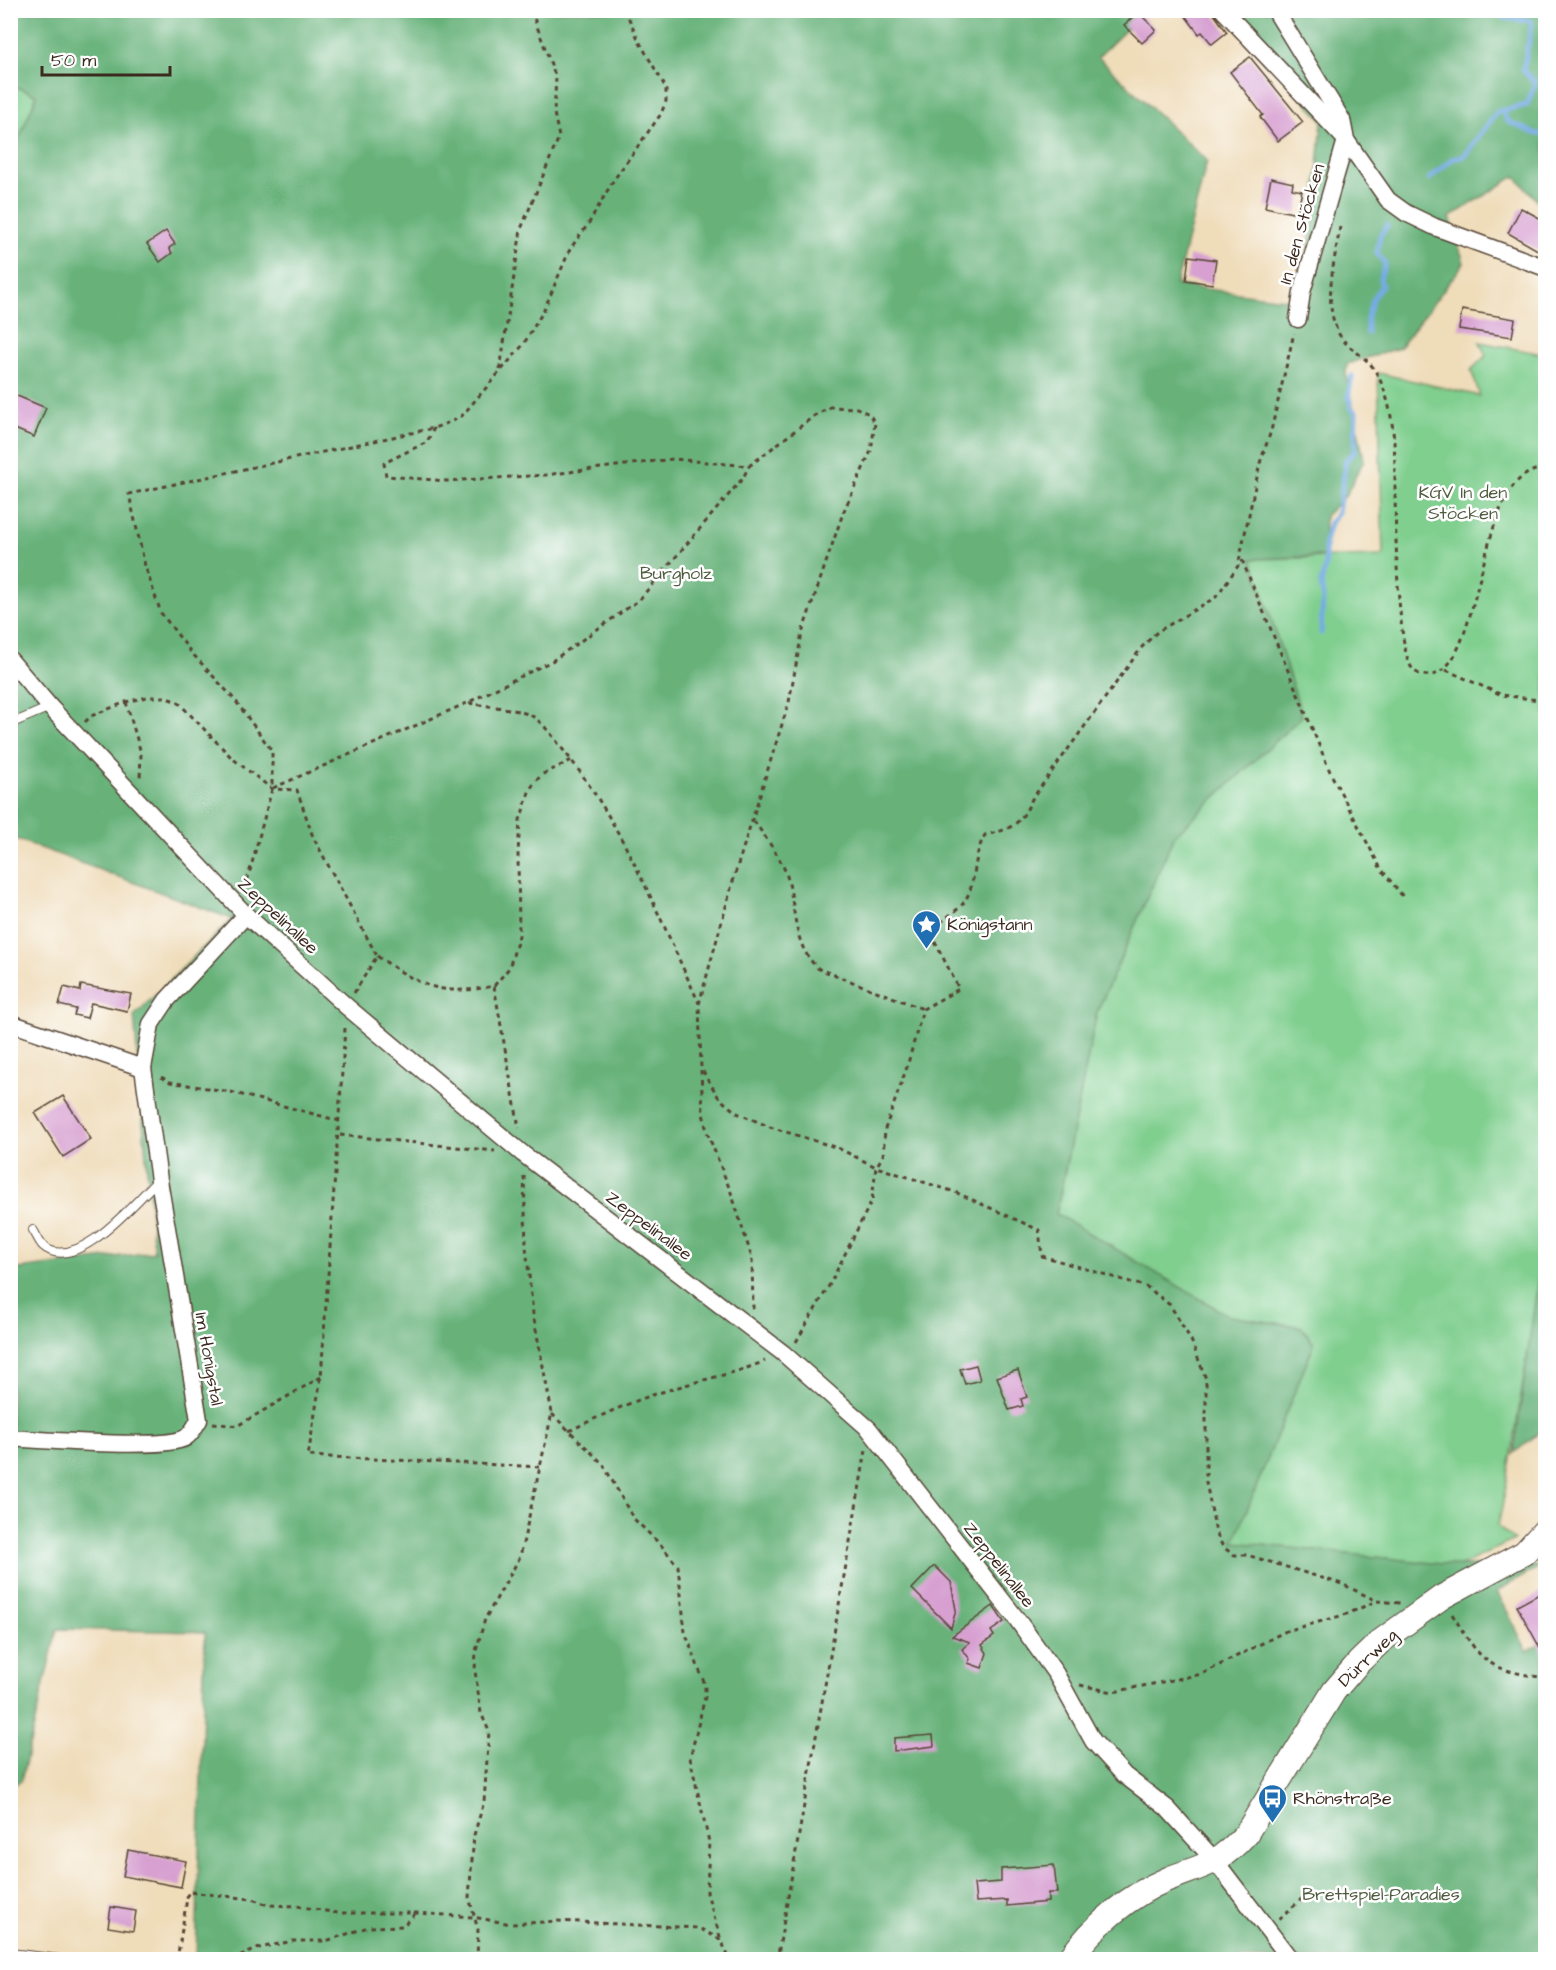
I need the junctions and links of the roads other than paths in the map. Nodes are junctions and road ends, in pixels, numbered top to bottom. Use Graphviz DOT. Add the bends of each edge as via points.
graph roads {
  1 [pos="1223,10"];
  2 [pos="1275,10"];
  3 [pos="1346,140"];
  4 [pos="1545,268"];
  5 [pos="1298,319"];
  6 [pos="10,660"];
  7 [pos="50,707"];
  8 [pos="10,724"];
  9 [pos="246,915"];
  10 [pos="10,1023"];
  11 [pos="143,1068"];
  12 [pos="159,1180"];
  13 [pos="33,1230"];
  14 [pos="10,1438"];
  15 [pos="1545,1529"];
  16 [pos="1216,1862"];
  17 [pos="10,1953"];
  18 [pos="68,1959"];
  19 [pos="1069,1959"];
  20 [pos="1291,1959"];
  1 -- 3 [label="street"];
  2 -- 3 [label="street" via="1342,120"];
  3 -- 4 [label="street" via="1389,200 1406,213"];
  3 -- 5 [label="street, In den Stöcken" via="1302,292"];
  6 -- 7 [label="street, Zeppelinallee"];
  7 -- 8 [label="lane"];
  7 -- 9 [label="street, Zeppelinallee"];
  9 -- 11 [label="street, Im Honigstal" via="156,1016"];
  9 -- 16 [label="street, Zeppelinallee" via="346,1006 523,1154 783,1353 869,1429 1016,1618 1056,1674 1093,1742 1124,1775 1167,1808"];
  10 -- 11 [label="street"];
  11 -- 12 [label="street, Im Honigstal"];
  12 -- 13 [label="lane" via="84,1248 59,1253 43,1246"];
  12 -- 14 [label="street, Im Honigstal" via="199,1420 185,1438 173,1442"];
  15 -- 16 [label="street, Dürrweg" via="1524,1553 1442,1597 1359,1662 1334,1691 1246,1834"];
  16 -- 19 [label="street" via="1136,1895 1108,1916"];
  16 -- 20 [label="street, Zeppelinallee"];
  17 -- 18 [label="lane"];
}
